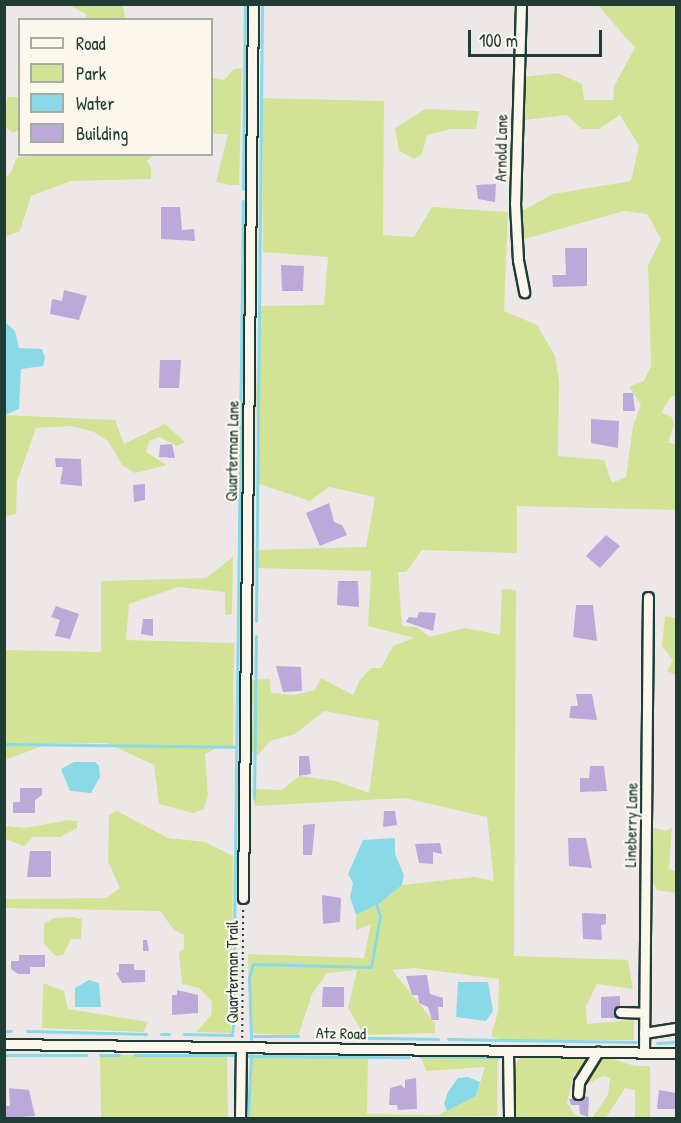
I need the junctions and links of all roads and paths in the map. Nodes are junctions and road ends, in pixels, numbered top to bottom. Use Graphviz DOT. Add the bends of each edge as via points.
graph roads {
  1 [pos="253,4"];
  2 [pos="520,4"];
  3 [pos="524,292"];
  4 [pos="648,597"];
  5 [pos="243,898"];
  6 [pos="620,1012"];
  7 [pos="644,1013"];
  8 [pos="676,1028"];
  9 [pos="644,1033"];
  10 [pos="4,1044"];
  11 [pos="241,1047"];
  12 [pos="508,1051"];
  13 [pos="598,1052"];
  14 [pos="644,1053"];
  15 [pos="676,1053"];
  16 [pos="578,1094"];
  17 [pos="240,1119"];
  18 [pos="508,1119"];
  1 -- 5 [label="street, Quarterman Lane"];
  2 -- 3 [label="street, Arnold Lane" via="515,203"];
  4 -- 7 [label="street, Lineberry Lane"];
  5 -- 11 [label="path, Quarterman Trail"];
  6 -- 7 [label="street"];
  7 -- 9 [label="street, Lineberry Lane"];
  8 -- 9 [label="street"];
  9 -- 14 [label="street, Lineberry Lane"];
  10 -- 11 [label="street, Atz Road"];
  11 -- 12 [label="street, Atz Road"];
  11 -- 17 [label="street"];
  12 -- 13 [label="street, Atz Road"];
  12 -- 18 [label="street"];
  13 -- 14 [label="street, Atz Road"];
  13 -- 16 [label="street" via="579,1082"];
  14 -- 15 [label="street, Atz Road"];
}
